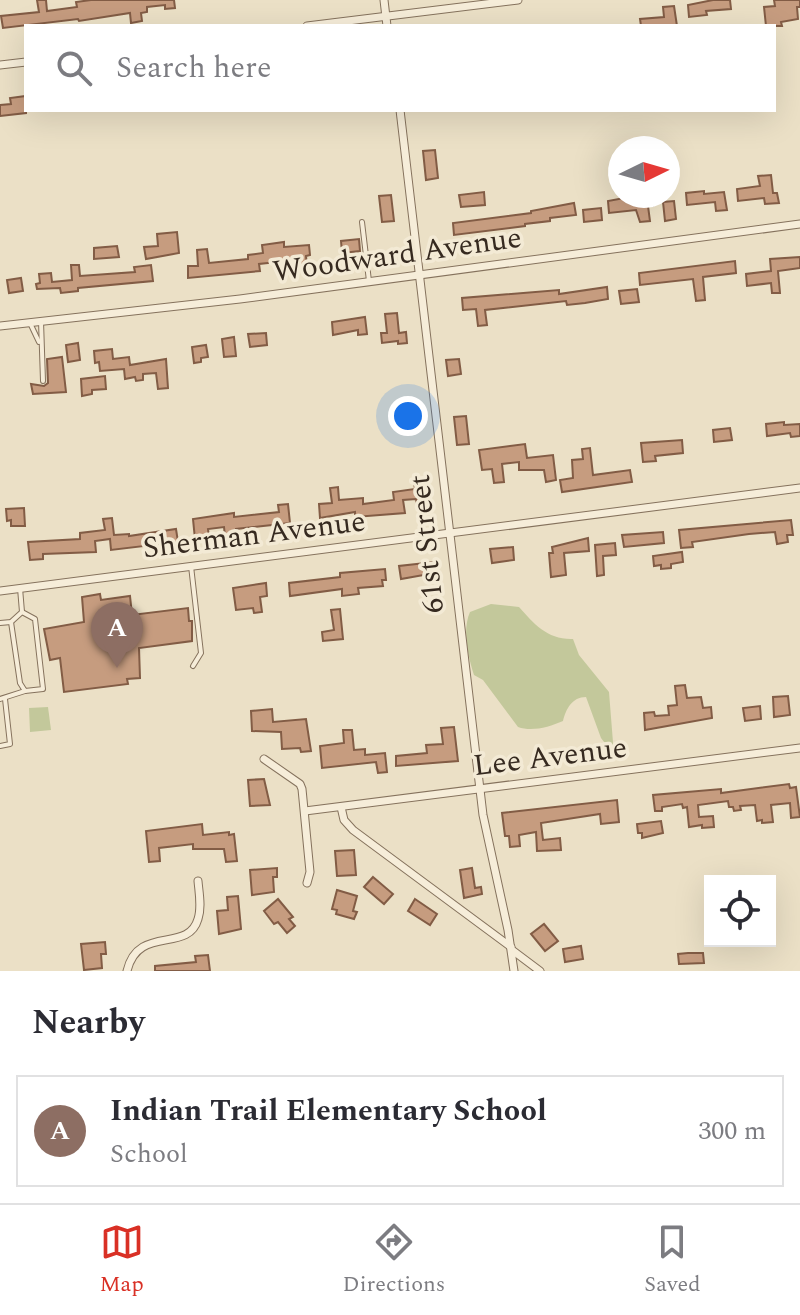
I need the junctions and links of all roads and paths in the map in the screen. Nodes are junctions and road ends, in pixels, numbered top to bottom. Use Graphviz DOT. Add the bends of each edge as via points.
graph roads {
  1 [pos="384,0"];
  2 [pos="518,0"];
  3 [pos="386,16"];
  4 [pos="323,24"];
  5 [pos="387,24"];
  6 [pos="24,62"];
  7 [pos="0,65"];
  8 [pos="400,112"];
  9 [pos="362,222"];
  10 [pos="800,224"];
  11 [pos="419,274"];
  12 [pos="369,281"];
  13 [pos="41,321"];
  14 [pos="30,323"];
  15 [pos="0,326"];
  16 [pos="40,344"];
  17 [pos="43,381"];
  18 [pos="800,488"];
  19 [pos="448,533"];
  20 [pos="191,566"];
  21 [pos="20,588"];
  22 [pos="0,591"];
  23 [pos="22,612"];
  24 [pos="11,622"];
  25 [pos="0,623"];
  26 [pos="193,666"];
  27 [pos="25,691"];
  28 [pos="2,699"];
  29 [pos="0,746"];
  30 [pos="800,748"];
  31 [pos="264,759"];
  32 [pos="480,788"];
  33 [pos="341,807"];
  34 [pos="305,811"];
  35 [pos="198,881"];
  36 [pos="307,883"];
  37 [pos="512,948"];
  38 [pos="127,971"];
  39 [pos="514,971"];
  40 [pos="540,971"];
  1 -- 3 [label="street"];
  2 -- 3 [label="street"];
  3 -- 4 [label="street"];
  3 -- 5 [label="street"];
  6 -- 7 [label="street"];
  8 -- 11 [label="street, 61st Street"];
  9 -- 12 [label="lane"];
  10 -- 11 [label="street, Woodward Avenue"];
  11 -- 12 [label="street, Woodward Avenue"];
  11 -- 19 [label="street, 61st Street"];
  12 -- 13 [label="street, Woodward Avenue"];
  13 -- 14 [label="street, Woodward Avenue"];
  13 -- 16 [label="lane"];
  14 -- 15 [label="street, Woodward Avenue"];
  14 -- 16 [label="lane"];
  16 -- 17 [label="lane"];
  18 -- 19 [label="street, Sherman Avenue"];
  19 -- 20 [label="street, Sherman Avenue"];
  19 -- 32 [label="street, 61st Street"];
  20 -- 21 [label="street, Sherman Avenue"];
  20 -- 26 [label="lane" via="201,653"];
  21 -- 22 [label="street, Sherman Avenue"];
  21 -- 23 [label="lane"];
  23 -- 24 [label="lane"];
  23 -- 27 [label="lane" via="35,619 43,689"];
  24 -- 25 [label="lane"];
  24 -- 27 [label="lane"];
  27 -- 28 [label="lane"];
  28 -- 29 [label="lane" via="10,744"];
  30 -- 32 [label="street, Lee Avenue"];
  31 -- 34 [label="street" via="300,784"];
  32 -- 33 [label="street, Lee Avenue"];
  32 -- 37 [label="street, 61st Street"];
  33 -- 34 [label="street, Lee Avenue"];
  33 -- 37 [label="street" via="353,830"];
  34 -- 36 [label="street"];
  35 -- 38 [label="street" via="196,926 181,937 142,946"];
  37 -- 39 [label="street, 61st Street"];
  37 -- 40 [label="street"];
}
